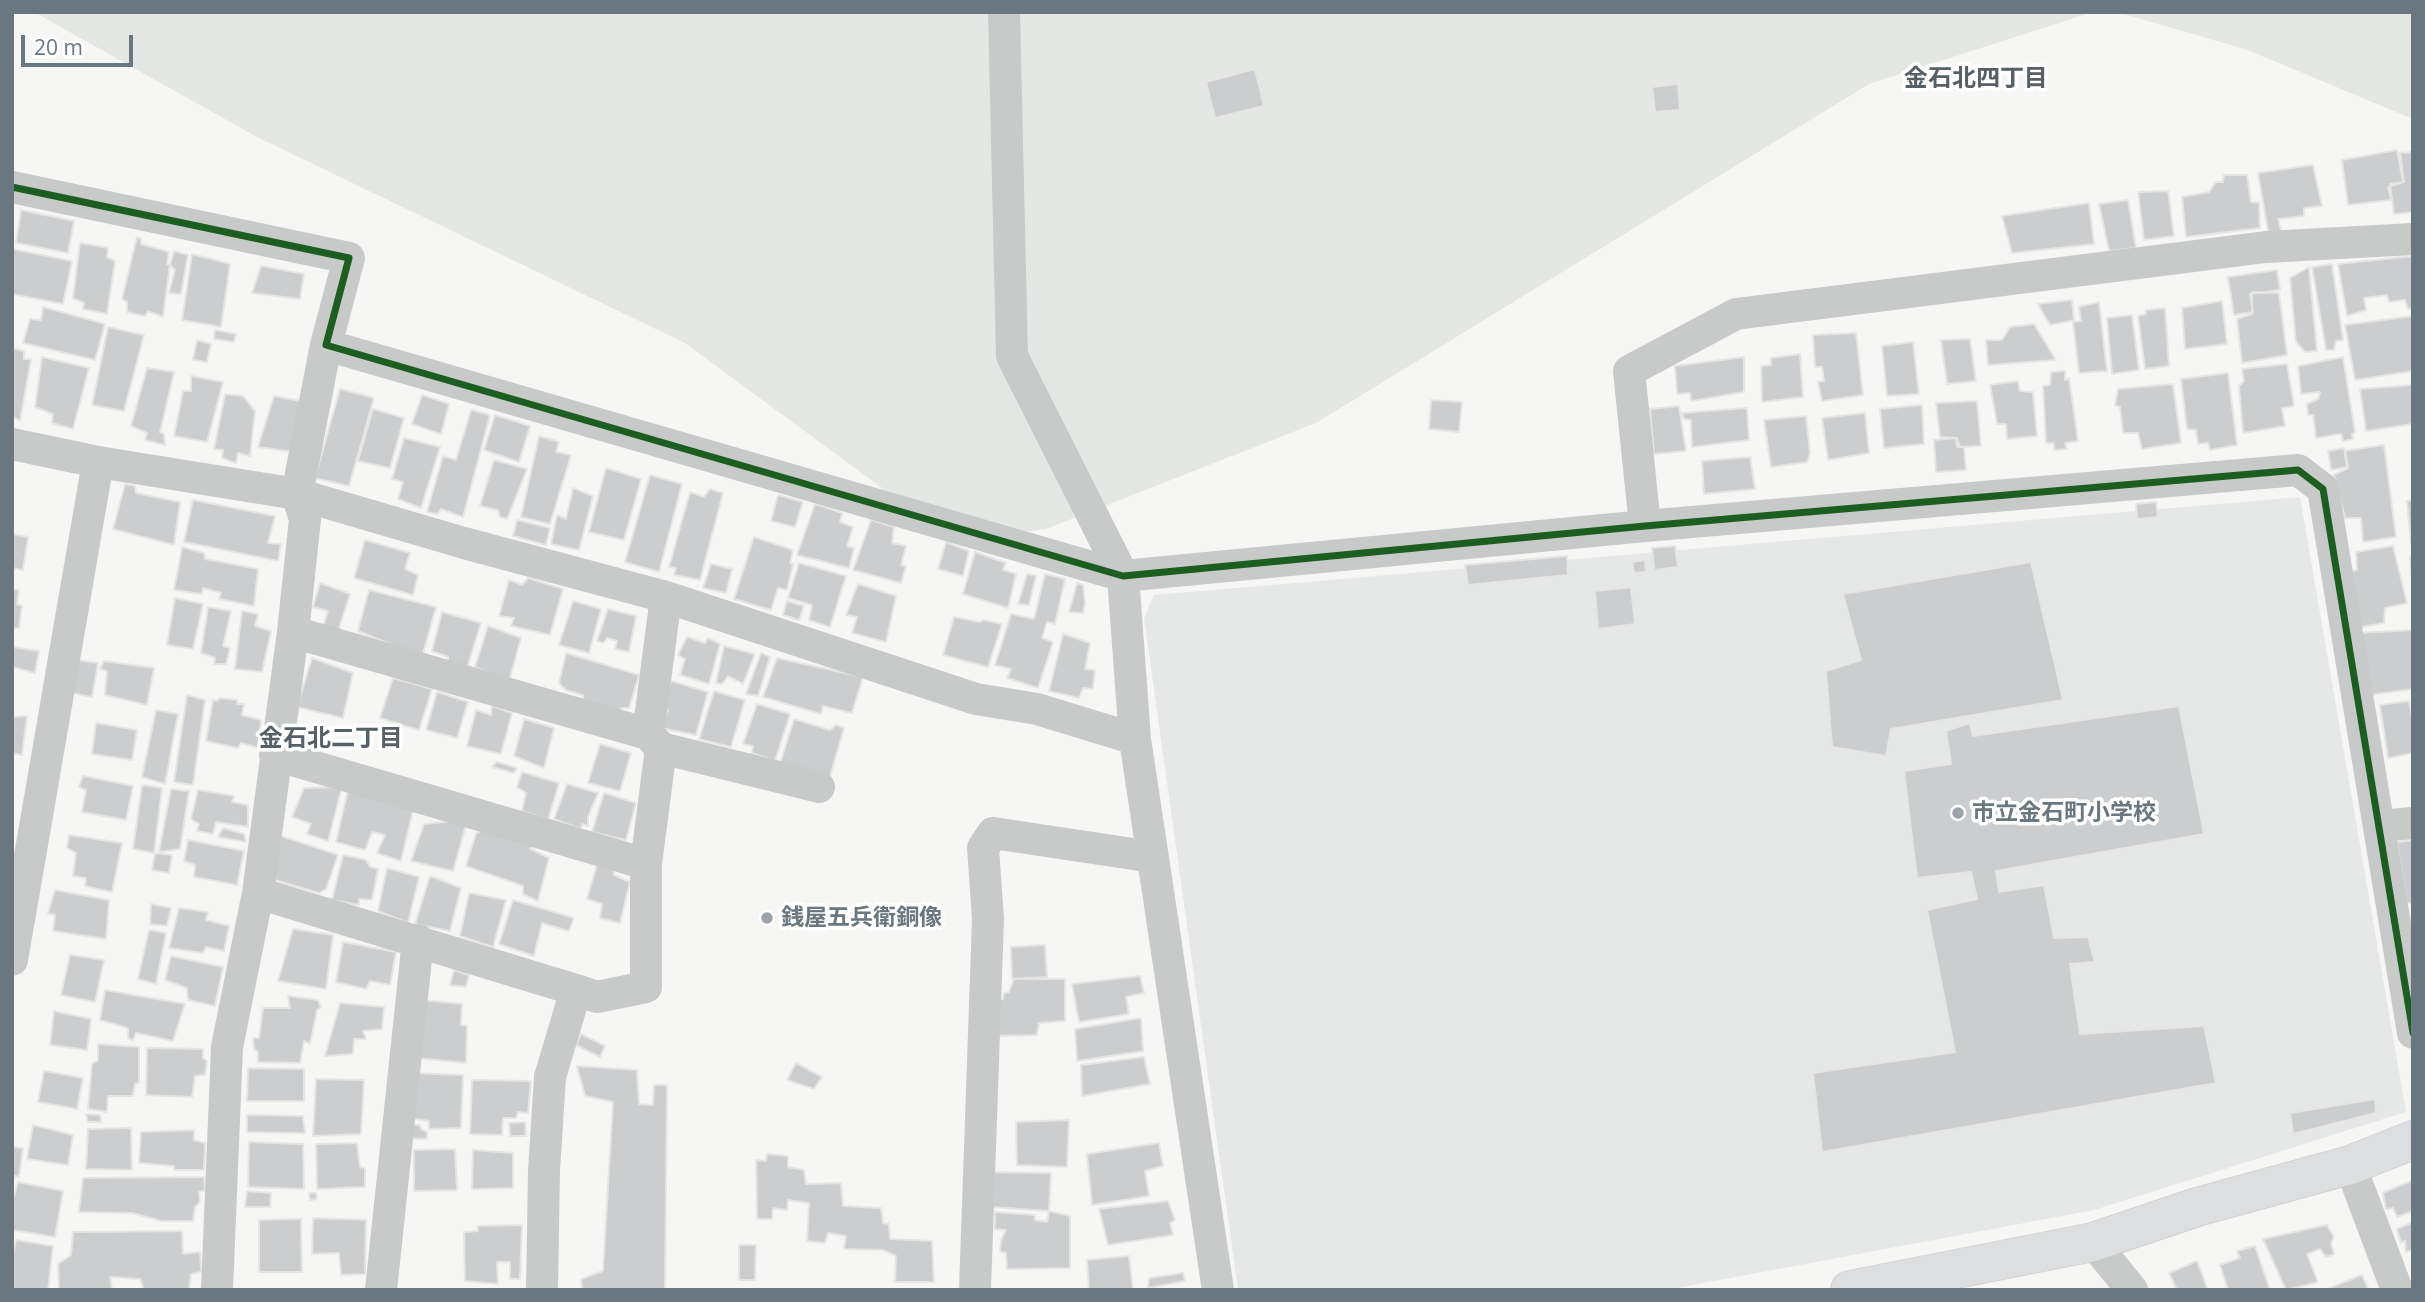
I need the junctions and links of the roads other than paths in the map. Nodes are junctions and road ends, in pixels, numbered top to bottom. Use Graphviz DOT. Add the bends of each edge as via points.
graph roads {
  1 [pos="1004,12"];
  2 [pos="12,187"];
  3 [pos="2413,239"];
  4 [pos="326,345"];
  5 [pos="12,444"];
  6 [pos="98,462"];
  7 [pos="297,495"];
  8 [pos="1645,526"];
  9 [pos="1123,576"];
  10 [pos="666,597"];
  11 [pos="293,632"];
  12 [pos="1135,739"];
  13 [pos="654,741"];
  14 [pos="275,755"];
  15 [pos="819,787"];
  16 [pos="2413,824"];
  17 [pos="2380,826"];
  18 [pos="1153,857"];
  19 [pos="646,864"];
  20 [pos="258,893"];
  21 [pos="418,940"];
  22 [pos="12,960"];
  23 [pos="576,990"];
  24 [pos="2413,1034"];
  25 [pos="2413,1140"];
  26 [pos="2350,1165"];
  27 [pos="2093,1242"];
  28 [pos="1918,1283"];
  29 [pos="218,1290"];
  30 [pos="381,1290"];
  31 [pos="542,1290"];
  32 [pos="975,1290"];
  33 [pos="1218,1290"];
  34 [pos="1850,1290"];
  35 [pos="2132,1290"];
  36 [pos="2397,1290"];
  1 -- 9 [label="street" via="1012,356"];
  2 -- 4 [label="street" via="349,258"];
  3 -- 8 [label="street" via="2266,247 1736,314 1629,371"];
  4 -- 7 [label="street"];
  4 -- 9 [label="street"];
  5 -- 6 [label="street"];
  6 -- 7 [label="street"];
  6 -- 22 [label="street"];
  7 -- 10 [label="street"];
  7 -- 11 [label="street" via="305,519"];
  8 -- 9 [label="street"];
  8 -- 17 [label="street" via="2298,470 2323,489"];
  9 -- 12 [label="street"];
  10 -- 12 [label="street" via="976,699 1037,709"];
  10 -- 13 [label="street"];
  11 -- 13 [label="street"];
  11 -- 14 [label="street"];
  12 -- 18 [label="street"];
  13 -- 15 [label="street"];
  13 -- 19 [label="street"];
  14 -- 19 [label="street"];
  14 -- 20 [label="street"];
  16 -- 17 [label="street"];
  17 -- 24 [label="street"];
  18 -- 32 [label="street" via="993,832 983,848 988,919"];
  18 -- 33 [label="street"];
  19 -- 23 [label="street" via="646,987 597,997"];
  20 -- 21 [label="street"];
  20 -- 29 [label="street" via="227,1047"];
  21 -- 23 [label="street"];
  21 -- 30 [label="street"];
  23 -- 31 [label="street" via="550,1077"];
  25 -- 26 [label="street"];
  26 -- 27 [label="street" via="2196,1207"];
  26 -- 36 [label="street"];
  27 -- 28 [label="street"];
  27 -- 35 [label="street"];
  28 -- 34 [label="street"];
}
